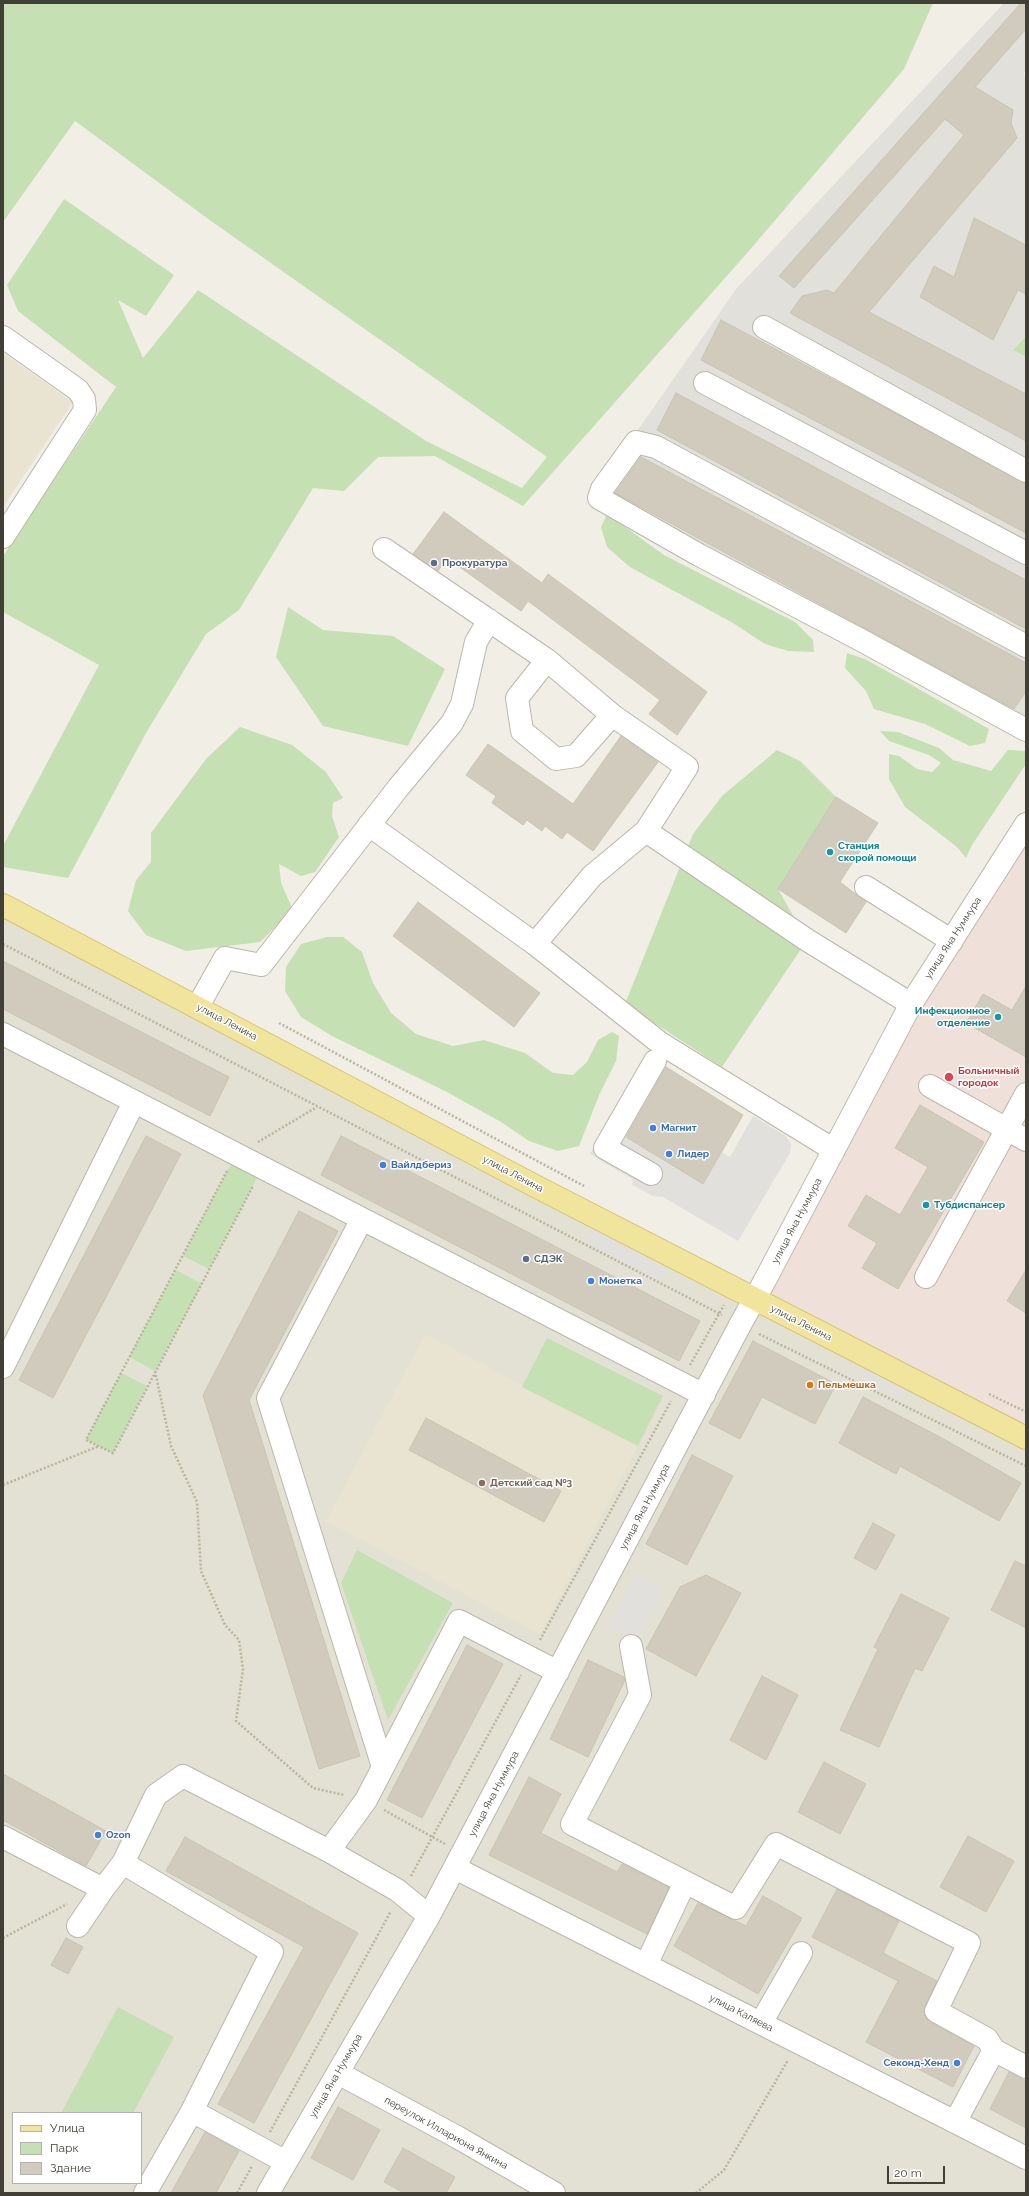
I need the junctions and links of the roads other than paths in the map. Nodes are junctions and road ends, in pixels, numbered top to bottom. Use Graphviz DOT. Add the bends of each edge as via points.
graph roads {
  1 [pos="764,327"];
  2 [pos="3,337"];
  3 [pos="705,383"];
  4 [pos="1026,471"];
  5 [pos="3,537"];
  6 [pos="384,549"];
  7 [pos="1026,553"];
  8 [pos="489,620"];
  9 [pos="1026,646"];
  10 [pos="547,660"];
  11 [pos="612,715"];
  12 [pos="1026,730"];
  13 [pos="1026,824"];
  14 [pos="369,825"];
  15 [pos="646,831"];
  16 [pos="866,887"];
  17 [pos="3,905"];
  18 [pos="952,941"];
  19 [pos="535,944"];
  20 [pos="911,1004"];
  21 [pos="198,1006"];
  22 [pos="4,1036"];
  23 [pos="655,1061"];
  24 [pos="930,1086"];
  25 [pos="1026,1094"];
  26 [pos="134,1102"];
  27 [pos="1006,1128"];
  28 [pos="1026,1140"];
  29 [pos="834,1150"];
  30 [pos="651,1174"];
  31 [pos="362,1219"];
  32 [pos="926,1277"];
  33 [pos="754,1299"];
  34 [pos="3,1366"];
  35 [pos="704,1395"];
  36 [pos="1026,1438"];
  37 [pos="631,1646"];
  38 [pos="558,1672"];
  39 [pos="383,1767"];
  40 [pos="3,1837"];
  41 [pos="329,1851"];
  42 [pos="459,1861"];
  43 [pos="123,1864"];
  44 [pos="686,1882"];
  45 [pos="100,1894"];
  46 [pos="429,1916"];
  47 [pos="78,1926"];
  48 [pos="801,1953"];
  49 [pos="646,1965"];
  50 [pos="761,2023"];
  51 [pos="994,2050"];
  52 [pos="1026,2067"];
  53 [pos="338,2073"];
  54 [pos="192,2111"];
  55 [pos="956,2122"];
  56 [pos="1026,2158"];
  57 [pos="286,2162"];
  58 [pos="145,2193"];
  59 [pos="268,2193"];
  60 [pos="554,2193"];
  1 -- 4 [label="street"];
  2 -- 5 [label="street" via="78,390 84,400 85,410"];
  3 -- 7 [label="street"];
  6 -- 8 [label="street"];
  8 -- 10 [label="street"];
  8 -- 14 [label="street" via="476,642 462,704 452,723"];
  9 -- 12 [label="street" via="656,447 636,442 602,489 599,498 699,555"];
  10 -- 11 [label="street"];
  10 -- 11 [label="street" via="517,698 522,731 556,759 576,756"];
  11 -- 15 [label="street" via="687,767"];
  13 -- 18 [label="street, улица Яна Нуммура"];
  14 -- 19 [label="street"];
  14 -- 21 [label="street" via="261,965 225,958"];
  15 -- 19 [label="street" via="592,876"];
  15 -- 20 [label="street" via="807,940"];
  16 -- 18 [label="street"];
  17 -- 21 [label="main road, улица Ленина"];
  18 -- 20 [label="street, улица Яна Нуммура"];
  19 -- 29 [label="street" via="660,1043"];
  20 -- 29 [label="street, улица Яна Нуммура"];
  21 -- 33 [label="main road, улица Ленина"];
  22 -- 26 [label="street"];
  23 -- 30 [label="street" via="605,1148"];
  24 -- 27 [label="street"];
  25 -- 27 [label="street"];
  26 -- 31 [label="street"];
  26 -- 34 [label="street"];
  27 -- 28 [label="street"];
  27 -- 32 [label="street"];
  29 -- 33 [label="street, улица Яна Нуммура"];
  31 -- 35 [label="street"];
  31 -- 39 [label="street" via="268,1398"];
  33 -- 35 [label="street, улица Яна Нуммура"];
  33 -- 36 [label="main road, улица Ленина"];
  35 -- 38 [label="street, улица Яна Нуммура"];
  37 -- 44 [label="street" via="640,1695 572,1824"];
  38 -- 39 [label="street" via="459,1621"];
  38 -- 42 [label="street, улица Яна Нуммура"];
  39 -- 41 [label="street" via="366,1800"];
  40 -- 45 [label="street"];
  41 -- 43 [label="street" via="184,1776 156,1795"];
  41 -- 46 [label="street" via="401,1893"];
  42 -- 46 [label="street, улица Яна Нуммура"];
  42 -- 49 [label="street, улица Каляева"];
  43 -- 45 [label="street"];
  43 -- 54 [label="street" via="272,1952"];
  44 -- 49 [label="street"];
  44 -- 51 [label="street" via="736,1908 776,1844 969,1943 936,2011 987,2039"];
  45 -- 47 [label="street"];
  46 -- 53 [label="street, улица Яна Нуммура"];
  48 -- 50 [label="street"];
  49 -- 50 [label="street, улица Каляева"];
  50 -- 55 [label="street, улица Каляева"];
  51 -- 52 [label="street"];
  51 -- 55 [label="street"];
  53 -- 57 [label="street, улица Яна Нуммура"];
  53 -- 60 [label="street, переулок Иллариона Янкина"];
  54 -- 57 [label="street"];
  54 -- 58 [label="street"];
  55 -- 56 [label="street, улица Каляева"];
  57 -- 59 [label="street, улица Яна Нуммура"];
}
